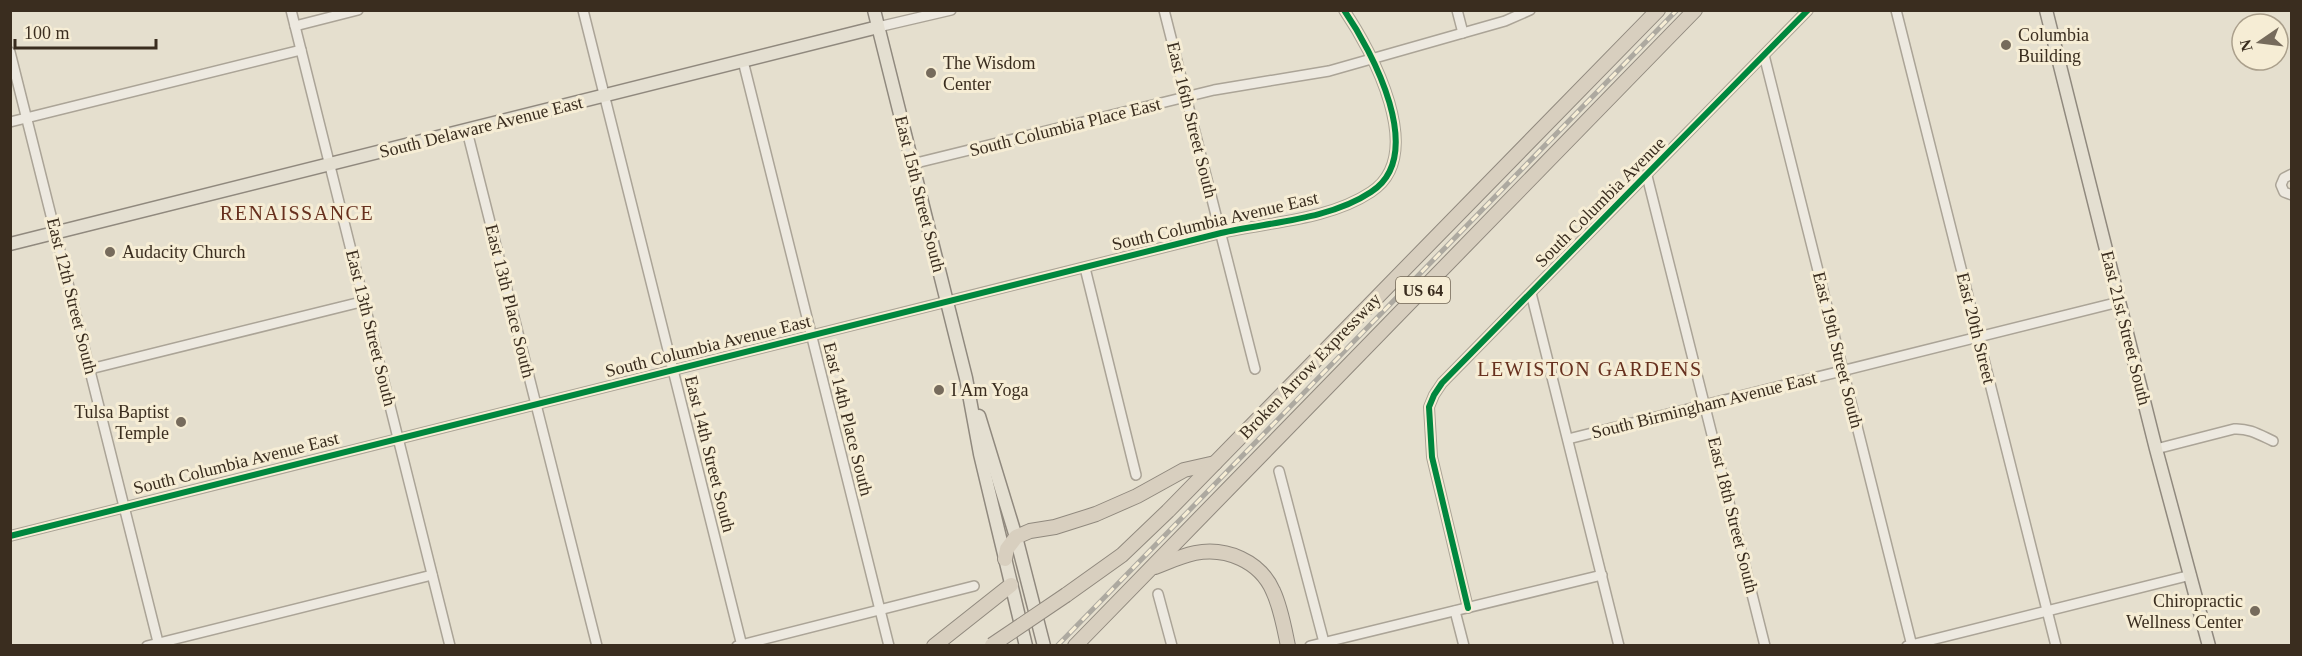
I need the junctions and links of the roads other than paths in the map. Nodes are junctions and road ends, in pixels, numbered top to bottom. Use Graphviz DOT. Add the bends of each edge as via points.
graph roads {
  1 [pos="291,10"];
  2 [pos="358,10"];
  3 [pos="584,10"];
  4 [pos="874,10"];
  5 [pos="951,10"];
  6 [pos="1164,10"];
  7 [pos="1344,10"];
  8 [pos="1457,10"];
  9 [pos="1530,10"];
  10 [pos="1658,10"];
  11 [pos="1695,10"];
  12 [pos="1808,10"];
  13 [pos="1896,10"];
  14 [pos="2046,10"];
  15 [pos="296,26"];
  16 [pos="878,27"];
  17 [pos="1463,33"];
  18 [pos="301,50"];
  19 [pos="10,52"];
  20 [pos="1764,55"];
  21 [pos="1373,58"];
  22 [pos="743,61"];
  23 [pos="605,96"];
  24 [pos="1187,97"];
  25 [pos="28,118"];
  26 [pos="10,122"];
  27 [pos="467,131"];
  28 [pos="329,164"];
  29 [pos="912,164"];
  30 [pos="2292,174"];
  31 [pos="1647,176"];
  32 [pos="2292,195"];
  33 [pos="57,233"];
  34 [pos="1221,233"];
  35 [pos="10,244"];
  36 [pos="1085,268"];
  37 [pos="1531,293"];
  38 [pos="365,302"];
  39 [pos="947,302"];
  40 [pos="2119,302"];
  41 [pos="812,336"];
  42 [pos="1978,337"];
  43 [pos="90,369"];
  44 [pos="1255,369"];
  45 [pos="674,370"];
  46 [pos="1844,371"];
  47 [pos="966,378"];
  48 [pos="537,404"];
  49 [pos="1705,404"];
  50 [pos="398,439"];
  51 [pos="1568,439"];
  52 [pos="2273,441"];
  53 [pos="2156,449"];
  54 [pos="1215,463"];
  55 [pos="1279,471"];
  56 [pos="1136,475"];
  57 [pos="124,507"];
  58 [pos="10,536"];
  59 [pos="1016,537"];
  60 [pos="1005,559"];
  61 [pos="1150,568"];
  62 [pos="432,575"];
  63 [pos="1602,575"];
  64 [pos="2191,575"];
  65 [pos="1011,585"];
  66 [pos="974,586"];
  67 [pos="1158,594"];
  68 [pos="1468,608"];
  69 [pos="880,610"];
  70 [pos="1455,611"];
  71 [pos="2047,611"];
  72 [pos="159,644"];
  73 [pos="1325,644"];
  74 [pos="147,645"];
  75 [pos="450,645"];
  76 [pos="597,645"];
  77 [pos="741,645"];
  78 [pos="889,645"];
  79 [pos="934,645"];
  80 [pos="991,645"];
  81 [pos="1026,645"];
  82 [pos="1044,645"];
  83 [pos="1075,645"];
  84 [pos="1172,645"];
  85 [pos="1288,645"];
  86 [pos="1310,645"];
  87 [pos="1464,645"];
  88 [pos="1619,645"];
  89 [pos="1765,645"];
  90 [pos="1910,645"];
  91 [pos="2056,645"];
  92 [pos="2209,645"];
  1 -- 15 [label="street, East 13th Street South"];
  2 -- 15 [label="street"];
  3 -- 23 [label="street, East 14th Street South"];
  4 -- 16 [label="main road, East 15th Street South"];
  5 -- 16 [label="street, South Delaware Avenue East"];
  6 -- 24 [label="street, East 16th Street South"];
  7 -- 21 [label="street"];
  8 -- 17 [label="street"];
  9 -- 17 [label="street, South Columbia Place East"];
  10 -- 54 [label="highway, Broken Arrow Expressway / US 64"];
  11 -- 61 [label="highway, Broken Arrow Expressway / US 64"];
  12 -- 20 [label="street, South Columbia Avenue"];
  13 -- 42 [label="street, East 20th Street"];
  14 -- 40 [label="main road, East 21st Street South"];
  15 -- 18 [label="street, East 13th Street South"];
  16 -- 22 [label="main road, South Delaware Avenue East"];
  16 -- 29 [label="main road, East 15th Street South"];
  17 -- 21 [label="street, South Columbia Place East"];
  18 -- 25 [label="street"];
  18 -- 28 [label="street, East 13th Street South"];
  19 -- 25 [label="street, East 12th Street South"];
  20 -- 31 [label="street, South Columbia Avenue"];
  20 -- 46 [label="street, East 19th Street South"];
  21 -- 24 [label="street, South Columbia Place East" via="1320,73"];
  21 -- 34 [label="street, South Columbia Avenue East" via="1390,107 1396,144 1394,159 1381,184 1350,203 1296,219"];
  22 -- 23 [label="main road, South Delaware Avenue East"];
  22 -- 41 [label="street, East 14th Place South"];
  23 -- 27 [label="main road, South Delaware Avenue East"];
  23 -- 45 [label="street, East 14th Street South"];
  24 -- 29 [label="street, South Columbia Place East"];
  24 -- 34 [label="street, East 16th Street South"];
  25 -- 26 [label="street"];
  25 -- 33 [label="street, East 12th Street South"];
  27 -- 28 [label="main road, South Delaware Avenue East"];
  27 -- 48 [label="street, East 13th Place South"];
  28 -- 33 [label="main road, South Delaware Avenue East"];
  28 -- 38 [label="street, East 13th Street South"];
  29 -- 39 [label="main road, East 15th Street South"];
  30 -- 32 [label="street" via="2284,178 2282,185 2284,192"];
  31 -- 37 [label="street, South Columbia Avenue"];
  31 -- 49 [label="street, East 18th Street South"];
  33 -- 35 [label="main road, South Delaware Avenue East"];
  33 -- 43 [label="street, East 12th Street South"];
  34 -- 36 [label="street, South Columbia Avenue East"];
  34 -- 44 [label="street, East 16th Street South"];
  36 -- 39 [label="street, South Columbia Avenue East"];
  36 -- 56 [label="street"];
  37 -- 51 [label="street"];
  37 -- 68 [label="street, South Columbia Avenue" via="1442,383 1429,407 1434,471"];
  38 -- 43 [label="street"];
  38 -- 50 [label="street, East 13th Street South"];
  39 -- 41 [label="street, South Columbia Avenue East"];
  39 -- 47 [label="main road, East 15th Street South"];
  40 -- 42 [label="street, South Birmingham Avenue East"];
  40 -- 53 [label="main road, East 21st Street South"];
  41 -- 45 [label="street, South Columbia Avenue East"];
  41 -- 69 [label="street, East 14th Place South"];
  42 -- 46 [label="street, South Birmingham Avenue East"];
  42 -- 71 [label="street, East 20th Street"];
  43 -- 57 [label="street, East 12th Street South"];
  45 -- 48 [label="street, South Columbia Avenue East"];
  45 -- 77 [label="street, East 14th Street South"];
  46 -- 49 [label="street, South Birmingham Avenue East"];
  46 -- 90 [label="street, East 19th Street South"];
  47 -- 59 [label="main road, East 15th Street South"];
  47 -- 60 [label="main road, East 15th Street South"];
  48 -- 50 [label="street, South Columbia Avenue East"];
  48 -- 76 [label="street, East 13th Place South"];
  49 -- 51 [label="street, South Birmingham Avenue East"];
  49 -- 89 [label="street, East 18th Street South"];
  50 -- 57 [label="street, South Columbia Avenue East"];
  50 -- 62 [label="street, East 13th Street South"];
  51 -- 63 [label="street"];
  52 -- 53 [label="street" via="2253,431 2234,429"];
  53 -- 64 [label="main road, East 21st Street South"];
  54 -- 59 [label="highway" via="1184,470 1096,514"];
  54 -- 80 [label="highway, Broken Arrow Expressway / US 64, bridge" via="1122,555"];
  55 -- 73 [label="street"];
  57 -- 58 [label="street, South Columbia Avenue East"];
  57 -- 72 [label="street, East 12th Street South"];
  59 -- 60 [label="highway"];
  59 -- 82 [label="main road, East 15th Street South"];
  60 -- 65 [label="main road, East 15th Street South"];
  61 -- 83 [label="highway, Broken Arrow Expressway / US 64"];
  61 -- 85 [label="highway" via="1194,553 1235,555 1257,569 1272,589"];
  62 -- 72 [label="street"];
  62 -- 75 [label="street, East 13th Street South"];
  63 -- 68 [label="street"];
  63 -- 88 [label="street"];
  64 -- 71 [label="street"];
  64 -- 92 [label="main road, East 21st Street South"];
  65 -- 79 [label="highway"];
  65 -- 81 [label="main road, East 15th Street South"];
  66 -- 69 [label="street"];
  67 -- 84 [label="street"];
  68 -- 70 [label="street"];
  69 -- 77 [label="street"];
  69 -- 78 [label="street, East 14th Place South"];
  70 -- 73 [label="street"];
  70 -- 87 [label="street"];
  71 -- 90 [label="street"];
  71 -- 91 [label="street, East 20th Street"];
  72 -- 74 [label="street"];
  73 -- 86 [label="street"];
}
